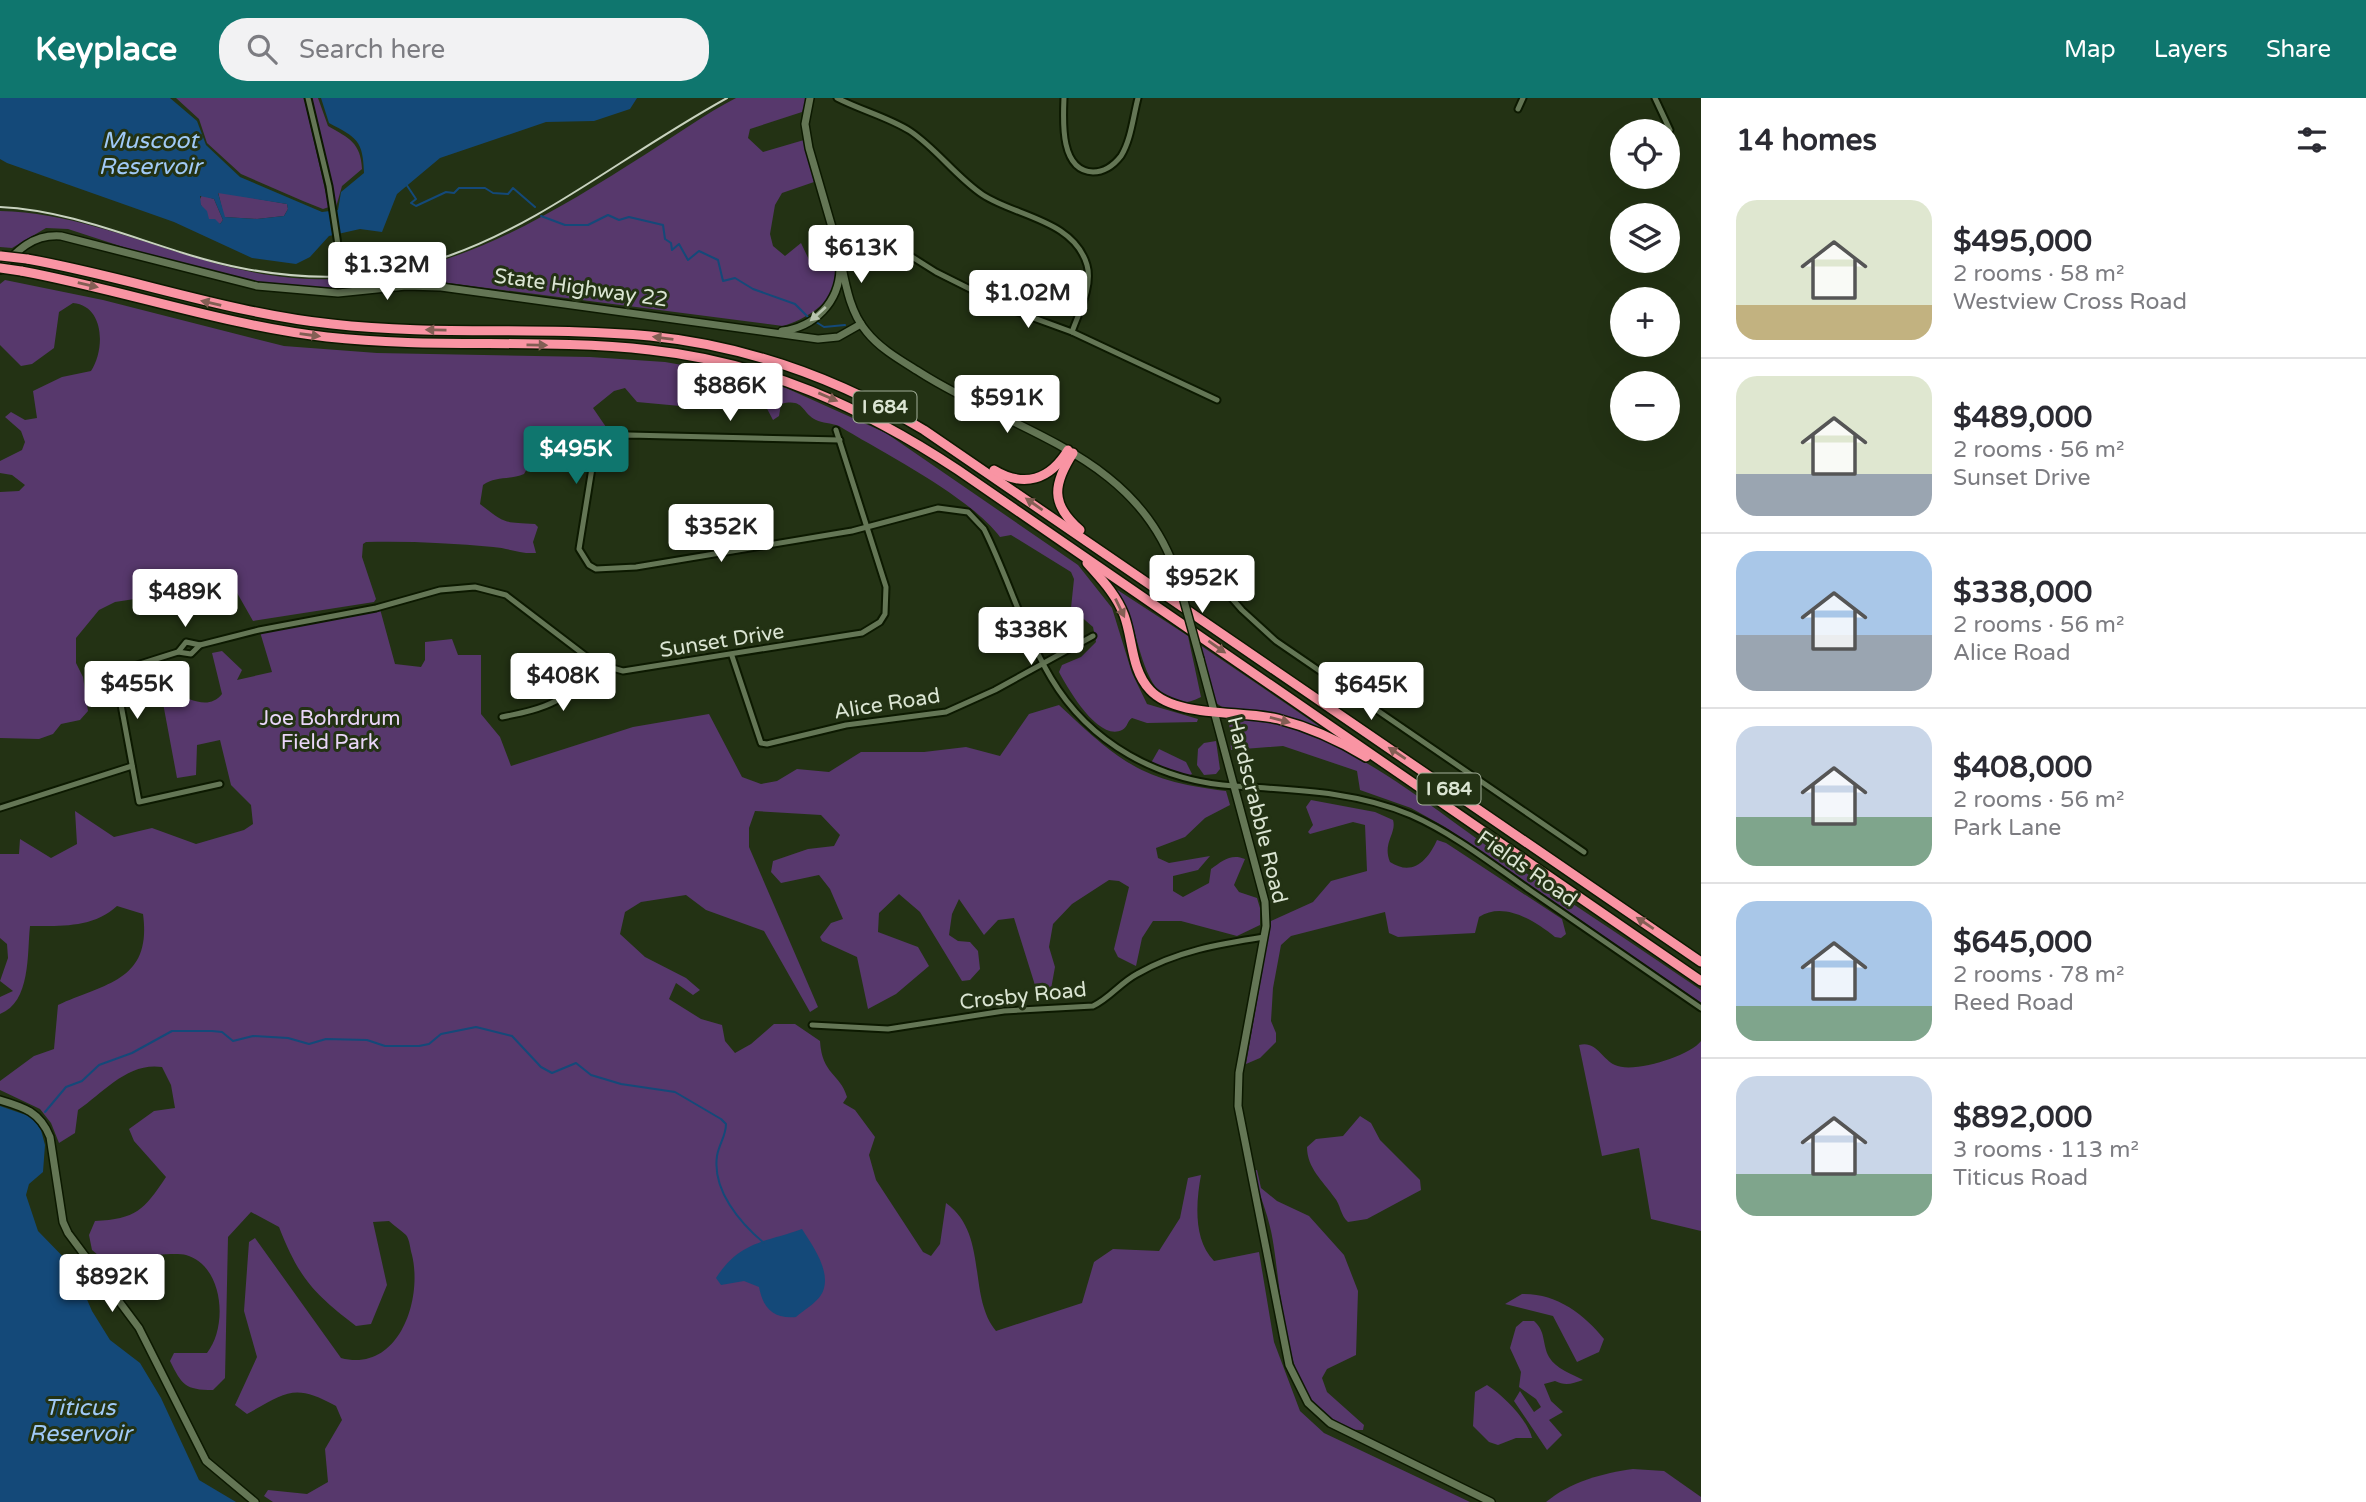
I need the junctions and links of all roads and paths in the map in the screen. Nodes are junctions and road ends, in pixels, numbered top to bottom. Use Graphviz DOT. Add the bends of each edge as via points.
graph roads {
  1 [pos="308,98"];
  2 [pos="810,98"];
  3 [pos="837,98"];
  4 [pos="1064,98"];
  5 [pos="1138,98"];
  6 [pos="1522,98"];
  7 [pos="1655,98"];
  8 [pos="1518,109"];
  9 [pos="1665,119"];
  10 [pos="839,254"];
  11 [pos="1,256"];
  12 [pos="842,264"];
  13 [pos="0,269"];
  14 [pos="342,271"];
  15 [pos="861,324"];
  16 [pos="757,330"];
  17 [pos="1072,332"];
  18 [pos="1217,400"];
  19 [pos="836,430"];
  20 [pos="840,440"];
  21 [pos="1070,451"];
  22 [pos="963,456"];
  23 [pos="867,526"];
  24 [pos="1090,543"];
  25 [pos="1080,553"];
  26 [pos="1174,565"];
  27 [pos="1093,636"];
  28 [pos="200,645"];
  29 [pos="178,652"];
  30 [pos="732,656"];
  31 [pos="595,663"];
  32 [pos="1043,663"];
  33 [pos="1213,710"];
  34 [pos="502,717"];
  35 [pos="1385,763"];
  36 [pos="132,766"];
  37 [pos="220,784"];
  38 [pos="1234,786"];
  39 [pos="0,808"];
  40 [pos="1584,852"];
  41 [pos="1264,937"];
  42 [pos="1701,962"];
  43 [pos="1701,981"];
  44 [pos="1701,1008"];
  45 [pos="812,1026"];
  46 [pos="0,1100"];
  47 [pos="255,1502"];
  48 [pos="1491,1502"];
  1 -- 14 [label="street" via="334,211"];
  2 -- 10 [label="main road" via="807,140"];
  3 -- 17 [label="street" via="911,132 979,192 1041,220 1067,238 1088,270 1085,297"];
  4 -- 5 [label="street" via="1071,158 1083,170 1094,172 1110,167 1123,153"];
  6 -- 8 [label="street"];
  7 -- 9 [label="street"];
  10 -- 12 [label="main road"];
  10 -- 16 [label="main road, one-way" via="838,285 818,316 795,329"];
  22 -- 11 [label="highway, I 684, one-way, bridge" via="849,389 785,365 719,348 635,335 380,328 308,321"];
  12 -- 15 [label="main road"];
  12 -- 17 [label="street" via="901,250 1012,310"];
  13 -- 16 [label="main road, State Highway 22" via="30,242 61,236 247,285 338,293 440,287"];
  13 -- 25 [label="highway, I 684, one-way, bridge" via="305,334 379,341 633,348 749,369 813,390 872,418"];
  15 -- 16 [label="main road" via="825,339"];
  15 -- 21 [label="main road, Hardscrabble Road" via="878,343 935,382"];
  17 -- 18 [label="street"];
  19 -- 20 [label="street, Sunset Drive"];
  20 -- 23 [label="street, Sunset Drive"];
  20 -- 23 [label="street" via="620,435 600,441 579,549 596,569 636,567"];
  21 -- 22 [label="highway" via="1052,471 1023,481"];
  21 -- 24 [label="highway" via="1058,496 1066,517"];
  21 -- 26 [label="main road, Hardscrabble Road" via="1110,476 1134,499"];
  24 -- 22 [label="highway, I 684, one-way"];
  23 -- 30 [label="street, Sunset Drive" via="886,587 885,614 880,622 848,637"];
  23 -- 32 [label="street, Fields Road" via="938,508 961,509 975,516 996,553"];
  42 -- 24 [label="highway, I 684, one-way"];
  25 -- 33 [label="highway, one-way" via="1121,608 1138,671 1151,691 1177,706"];
  25 -- 35 [label="highway, I 684, one-way"];
  26 -- 33 [label="main road, Hardscrabble Road, bridge"];
  26 -- 40 [label="street" via="1200,562 1276,641"];
  27 -- 32 [label="street, Alice Road"];
  28 -- 29 [label="street" via="191,654"];
  28 -- 29 [label="street, Sunset Drive" via="186,642"];
  28 -- 31 [label="street, Sunset Drive" via="440,590 475,587 522,606"];
  29 -- 36 [label="street, Sunset Drive" via="122,669 117,678"];
  30 -- 31 [label="street, Sunset Drive" via="623,671"];
  30 -- 32 [label="street, Alice Road" via="756,731 766,744 846,725 946,712"];
  31 -- 34 [label="street" via="573,691 554,703"];
  32 -- 38 [label="street, Fields Road" via="1080,717 1117,748 1177,777"];
  33 -- 35 [label="highway, one-way" via="1290,723"];
  33 -- 38 [label="main road, Hardscrabble Road"];
  35 -- 43 [label="highway, I 684"];
  36 -- 37 [label="street" via="139,802"];
  36 -- 39 [label="street"];
  38 -- 41 [label="main road, Hardscrabble Road" via="1262,888"];
  38 -- 44 [label="street, Fields Road" via="1344,796 1410,814 1453,837"];
  41 -- 45 [label="street, Crosby Road" via="1176,955 1135,975 1093,1006 1004,1011 888,1029"];
  41 -- 48 [label="main road, Hardscrabble Road" via="1239,1073 1238,1106 1293,1376 1308,1403 1330,1423"];
  46 -- 47 [label="main road" via="26,1108 45,1125 68,1233 139,1328 206,1461"];
}
